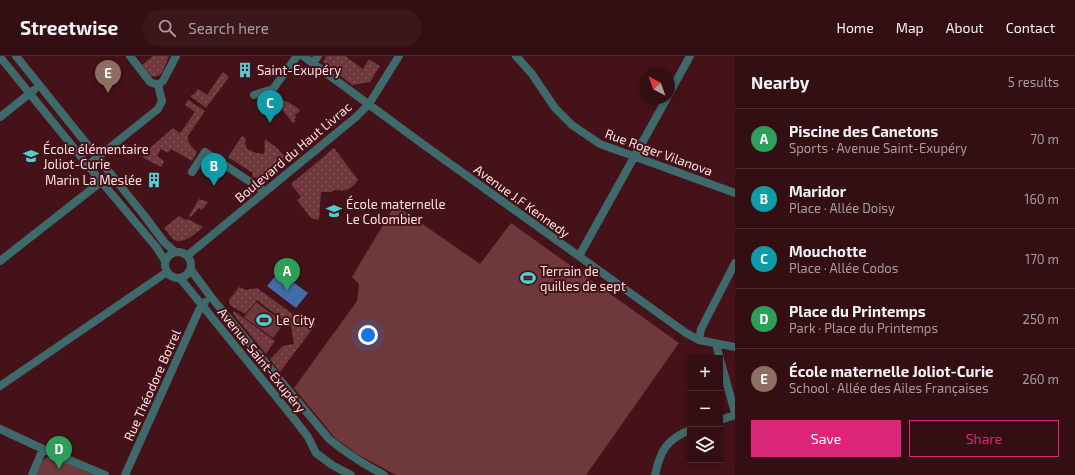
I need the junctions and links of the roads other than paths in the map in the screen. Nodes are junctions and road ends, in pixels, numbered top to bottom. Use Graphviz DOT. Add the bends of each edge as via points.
graph roads {
  1 [pos="16,56"];
  2 [pos="130,56"];
  3 [pos="176,56"];
  4 [pos="297,56"];
  5 [pos="303,56"];
  6 [pos="400,56"];
  7 [pos="516,56"];
  8 [pos="690,56"];
  9 [pos="0,57"];
  10 [pos="315,59"];
  11 [pos="675,83"];
  12 [pos="158,85"];
  13 [pos="40,86"];
  14 [pos="30,93"];
  15 [pos="254,95"];
  16 [pos="369,104"];
  17 [pos="664,104"];
  18 [pos="0,117"];
  19 [pos="635,157"];
  20 [pos="98,158"];
  21 [pos="88,165"];
  22 [pos="192,172"];
  23 [pos="111,174"];
  24 [pos="102,182"];
  25 [pos="264,191"];
  26 [pos="735,193"];
  27 [pos="175,252"];
  28 [pos="188,255"];
  29 [pos="578,256"];
  30 [pos="0,261"];
  31 [pos="165,261"];
  32 [pos="735,263"];
  33 [pos="191,270"];
  34 [pos="167,272"];
  35 [pos="180,278"];
  36 [pos="211,297"];
  37 [pos="202,305"];
  38 [pos="699,340"];
  39 [pos="718,344"];
  40 [pos="735,347"];
  41 [pos="0,386"];
  42 [pos="735,414"];
  43 [pos="723,419"];
  44 [pos="314,423"];
  45 [pos="0,429"];
  46 [pos="303,431"];
  47 [pos="687,431"];
  48 [pos="44,449"];
  49 [pos="368,466"];
  50 [pos="32,475"];
  51 [pos="105,475"];
  52 [pos="124,475"];
  53 [pos="351,475"];
  54 [pos="364,475"];
  55 [pos="384,475"];
  56 [pos="655,475"];
  1 -- 13 [label="street"];
  2 -- 12 [label="street" via="150,82"];
  3 -- 12 [label="street" via="163,81"];
  4 -- 15 [label="street" via="273,89"];
  5 -- 10 [label="street, Avenue J.F Kennedy"];
  6 -- 16 [label="street, Boulevard du Haut Livrac"];
  7 -- 19 [label="street, Rue Roger Vilanova" via="555,108 572,125 600,144"];
  8 -- 11 [label="street"];
  9 -- 14 [label="street"];
  10 -- 16 [label="street, Avenue J.F Kennedy"];
  12 -- 20 [label="street" via="162,101 158,109"];
  13 -- 14 [label="street"];
  13 -- 20 [label="street"];
  14 -- 18 [label="street"];
  14 -- 21 [label="street"];
  16 -- 25 [label="street, Boulevard du Haut Livrac"];
  16 -- 29 [label="street, Avenue J.F Kennedy"];
  17 -- 19 [label="street"];
  19 -- 26 [label="street, Rue Roger Vilanova"];
  19 -- 29 [label="street"];
  20 -- 21 [label="street"];
  20 -- 23 [label="street"];
  21 -- 24 [label="street"];
  22 -- 25 [label="street" via="205,152"];
  23 -- 24 [label="street"];
  23 -- 27 [label="street" via="164,242"];
  24 -- 30 [label="street"];
  24 -- 31 [label="street"];
  25 -- 28 [label="street, Boulevard du Haut Livrac"];
  27 -- 28 [label="street"];
  27 -- 31 [label="street"];
  28 -- 33 [label="street" via="192,262"];
  29 -- 38 [label="street, Avenue J.F Kennedy"];
  31 -- 34 [label="street"];
  32 -- 38 [label="street" via="701,329"];
  33 -- 35 [label="street"];
  33 -- 36 [label="street, Avenue Saint-Exupéry"];
  34 -- 35 [label="street" via="172,277"];
  34 -- 41 [label="street"];
  35 -- 37 [label="street, Avenue Saint-Exupéry"];
  36 -- 37 [label="street, Avenue Saint-Exupéry"];
  36 -- 44 [label="street, Avenue Saint-Exupéry"];
  37 -- 46 [label="street, Avenue Saint-Exupéry"];
  37 -- 52 [label="street, Rue Théodore Botrel"];
  38 -- 39 [label="street, Avenue J.F Kennedy"];
  39 -- 40 [label="street, Avenue J.F Kennedy"];
  39 -- 42 [label="street"];
  42 -- 43 [label="street"];
  44 -- 46 [label="street, Avenue Saint-Exupéry"];
  44 -- 49 [label="street, Avenue Saint-Exupéry" via="339,448"];
  45 -- 48 [label="street"];
  46 -- 53 [label="street, Avenue Saint-Exupéry" via="316,453"];
  47 -- 56 [label="street" via="674,437 664,448"];
  48 -- 50 [label="street"];
  48 -- 51 [label="street"];
  49 -- 54 [label="street"];
  49 -- 55 [label="street, Avenue Saint-Exupéry"];
}
